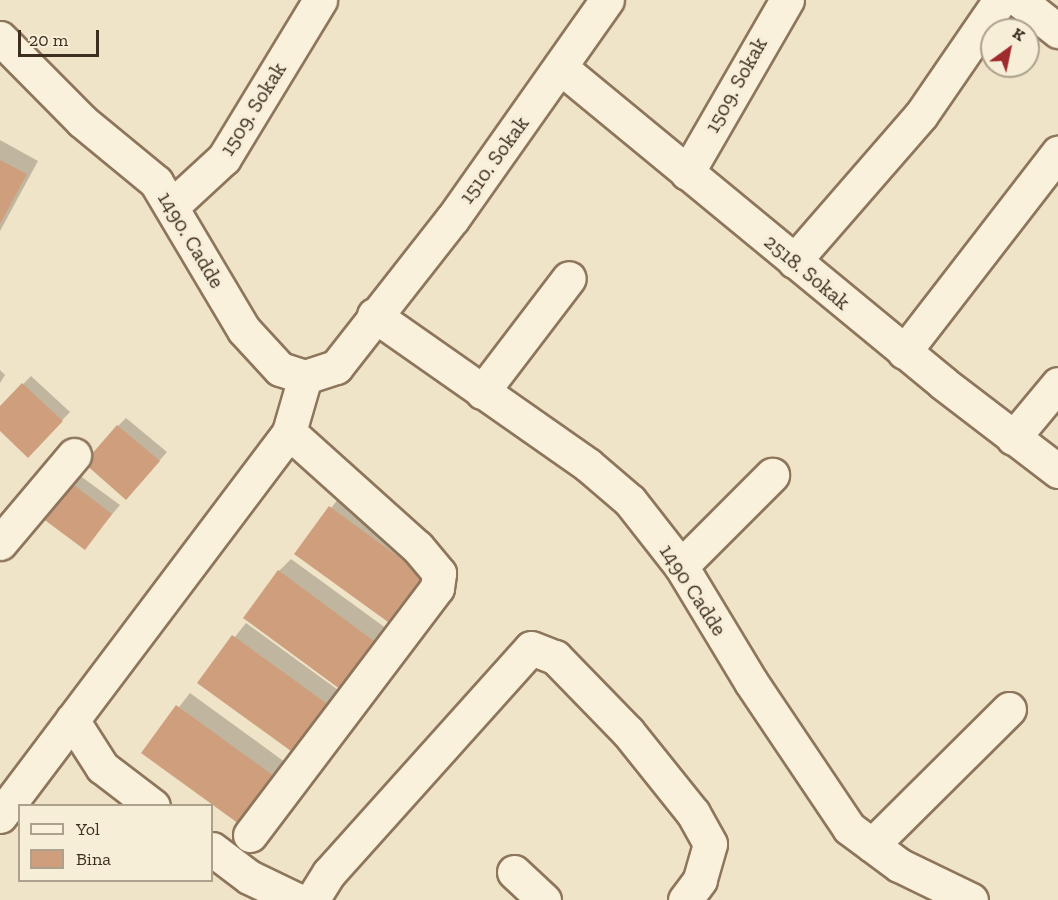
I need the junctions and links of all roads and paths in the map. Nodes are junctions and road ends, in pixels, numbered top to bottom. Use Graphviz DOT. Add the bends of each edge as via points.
graph roads {
  1 [pos="320,0"];
  2 [pos="607,0"];
  3 [pos="787,0"];
  4 [pos="1000,0"];
  5 [pos="1019,0"];
  6 [pos="1058,31"];
  7 [pos="0,38"];
  8 [pos="560,68"];
  9 [pos="1058,153"];
  10 [pos="687,173"];
  11 [pos="172,206"];
  12 [pos="794,261"];
  13 [pos="569,278"];
  14 [pos="374,315"];
  15 [pos="904,352"];
  16 [pos="306,377"];
  17 [pos="1058,384"];
  18 [pos="482,392"];
  19 [pos="289,432"];
  20 [pos="1013,438"];
  21 [pos="74,455"];
  22 [pos="1058,471"];
  23 [pos="772,475"];
  24 [pos="0,543"];
  25 [pos="681,566"];
  26 [pos="1009,709"];
  27 [pos="72,720"];
  28 [pos="150,804"];
  29 [pos="0,816"];
  30 [pos="250,835"];
  31 [pos="872,845"];
  32 [pos="213,850"];
  33 [pos="514,872"];
  34 [pos="297,900"];
  35 [pos="312,900"];
  36 [pos="544,900"];
  37 [pos="685,900"];
  38 [pos="971,900"];
  1 -- 11 [label="street, 1509. Sokak" via="224,158"];
  2 -- 8 [label="street, 1510. Sokak"];
  3 -- 10 [label="street, 1509. Sokak"];
  4 -- 12 [label="street" via="921,115"];
  5 -- 6 [label="street"];
  7 -- 11 [label="street, 1490. Cadde" via="82,121 156,182"];
  8 -- 10 [label="street, 2518. Sokak"];
  8 -- 14 [label="street, 1510. Sokak" via="453,218"];
  9 -- 15 [label="street"];
  10 -- 12 [label="street, 2518. Sokak"];
  11 -- 16 [label="street, 1490. Cadde" via="244,330 280,369"];
  12 -- 15 [label="street, 2518. Sokak"];
  13 -- 18 [label="street"];
  14 -- 16 [label="street" via="336,367"];
  14 -- 18 [label="street, 1490 Cadde"];
  15 -- 20 [label="street, 2518. Sokak"];
  16 -- 19 [label="street"];
  17 -- 20 [label="street"];
  18 -- 25 [label="street, 1490 Cadde" via="588,465 630,501"];
  19 -- 27 [label="street"];
  19 -- 30 [label="street" via="417,547 439,573 437,588"];
  20 -- 22 [label="street, 2518. Sokak"];
  21 -- 24 [label="street"];
  23 -- 25 [label="street"];
  25 -- 31 [label="street, 1490 Cadde" via="751,682 849,828"];
  26 -- 31 [label="street"];
  27 -- 28 [label="street" via="102,767"];
  27 -- 29 [label="street"];
  31 -- 38 [label="street, 1490 Cadde" via="899,865"];
  32 -- 34 [label="street" via="249,877"];
  33 -- 36 [label="street"];
  35 -- 37 [label="street" via="329,873 531,648 555,657 628,732 693,813 710,844 700,880"];
}
